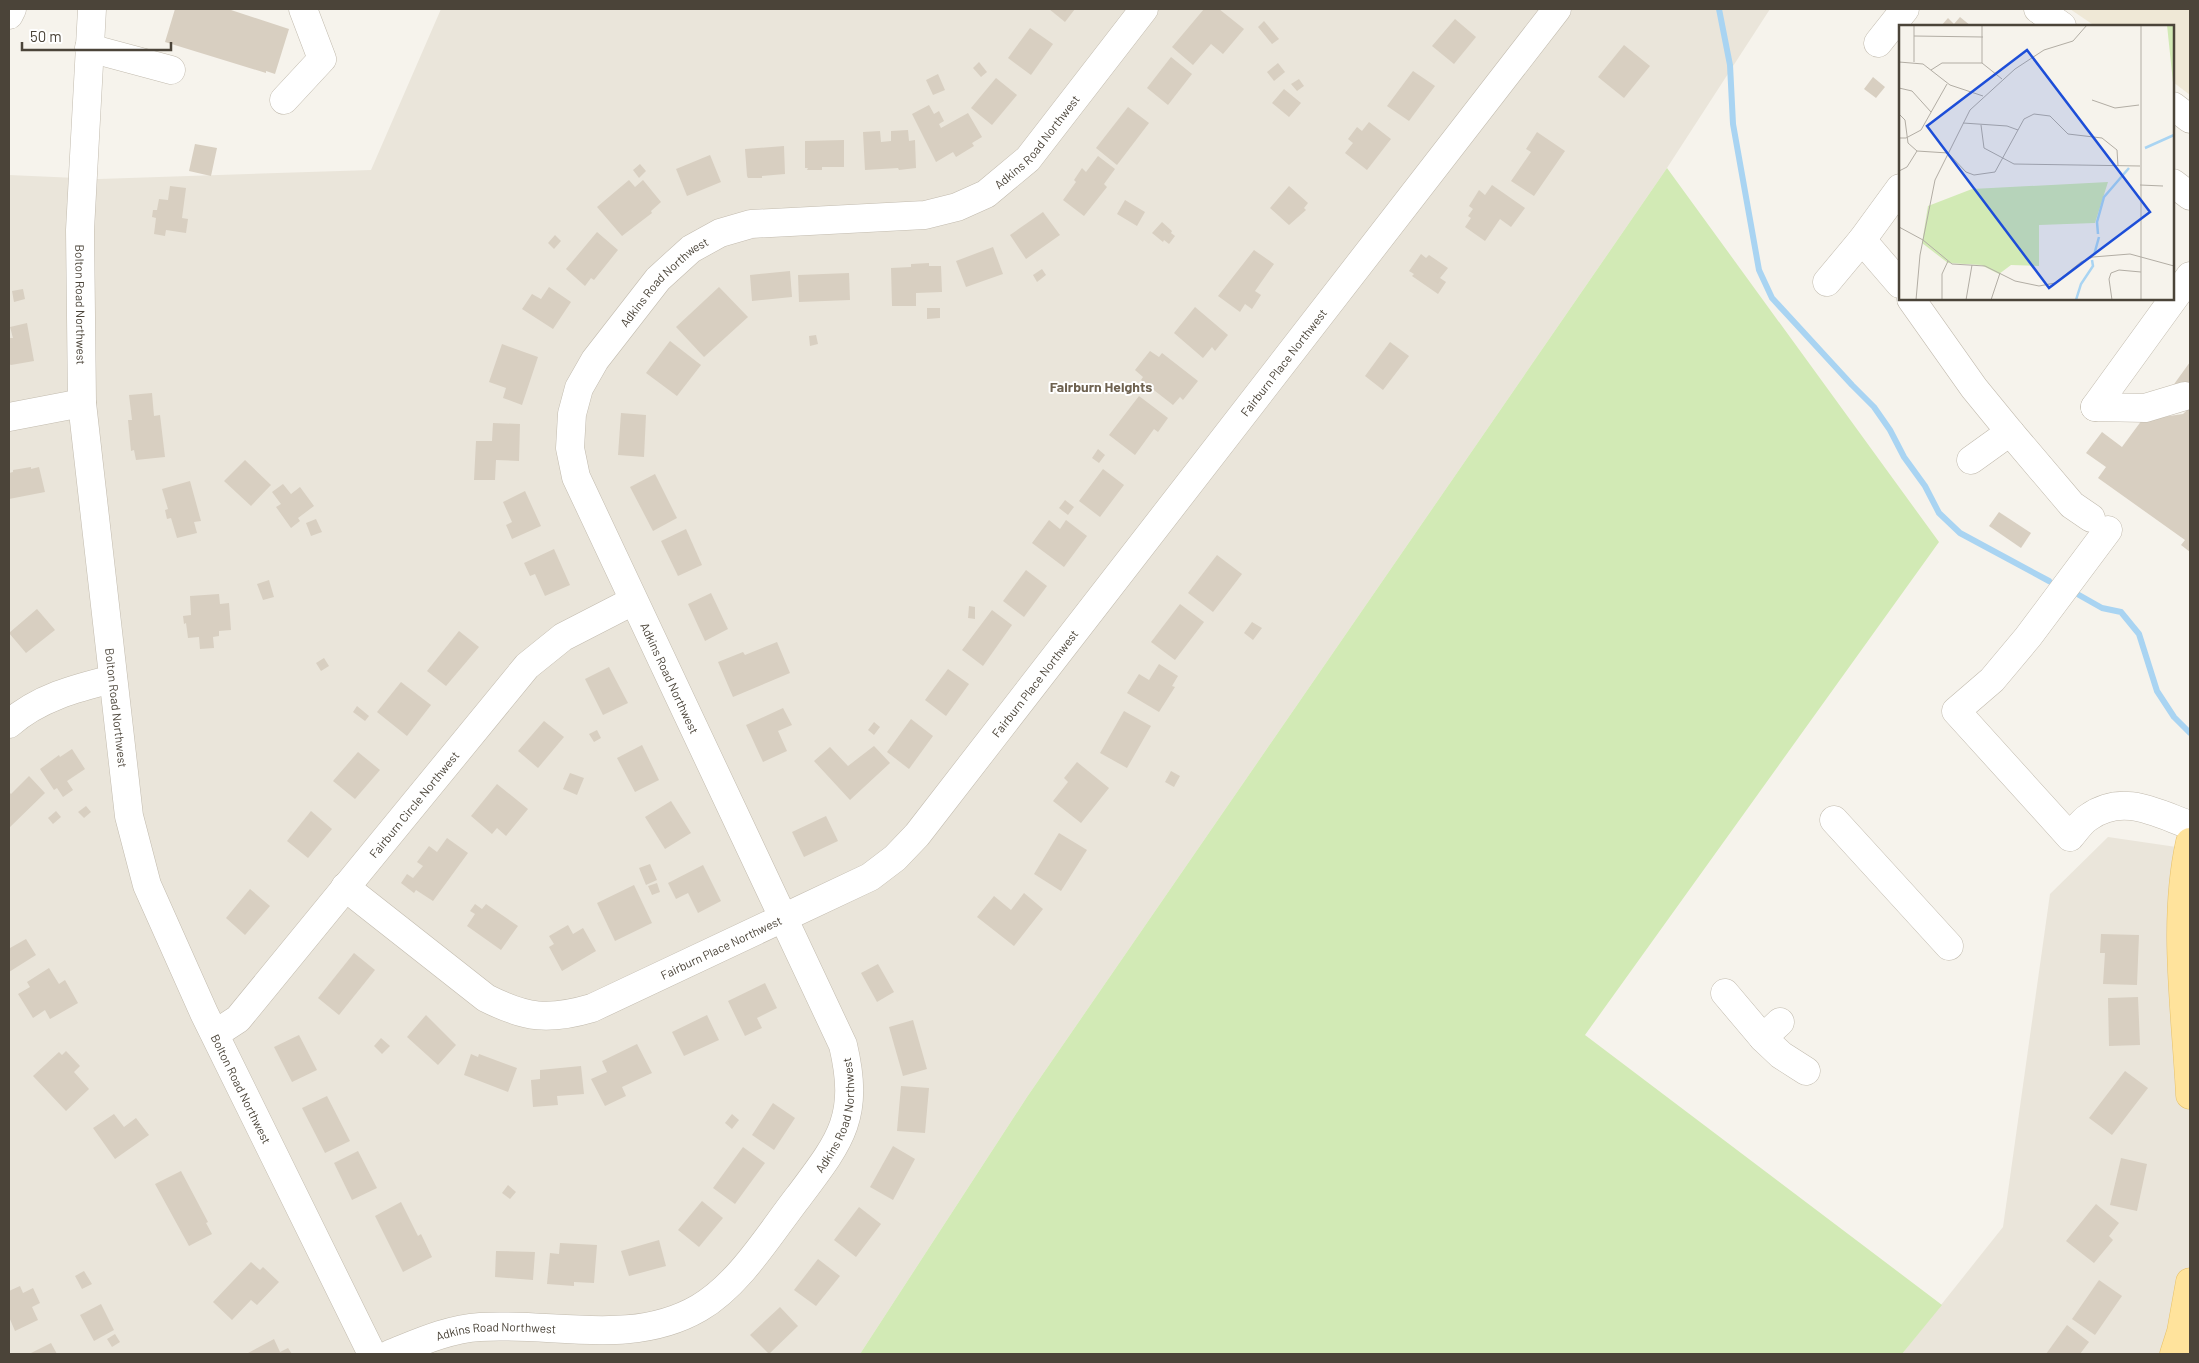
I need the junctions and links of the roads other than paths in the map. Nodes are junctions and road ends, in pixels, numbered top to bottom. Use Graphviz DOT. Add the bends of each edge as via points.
graph roads {
  1 [pos="12,9"];
  2 [pos="90,9"];
  3 [pos="303,9"];
  4 [pos="1144,9"];
  5 [pos="1557,9"];
  6 [pos="1905,9"];
  7 [pos="2038,9"];
  8 [pos="9,15"];
  9 [pos="2061,25"];
  10 [pos="1878,43"];
  11 [pos="89,48"];
  12 [pos="171,70"];
  13 [pos="284,100"];
  14 [pos="2174,107"];
  15 [pos="2190,119"];
  16 [pos="1899,189"];
  17 [pos="1862,240"];
  18 [pos="2190,276"];
  19 [pos="1827,282"];
  20 [pos="1899,283"];
  21 [pos="2174,298"];
  22 [pos="1912,300"];
  23 [pos="2173,300"];
  24 [pos="2185,396"];
  25 [pos="82,403"];
  26 [pos="9,417"];
  27 [pos="2010,432"];
  28 [pos="1971,460"];
  29 [pos="633,601"];
  30 [pos="113,680"];
  31 [pos="9,724"];
  32 [pos="1834,820"];
  33 [pos="2190,825"];
  34 [pos="2190,842"];
  35 [pos="345,887"];
  36 [pos="784,919"];
  37 [pos="1948,946"];
  38 [pos="1725,993"];
  39 [pos="215,1034"];
  40 [pos="1806,1071"];
  41 [pos="2190,1095"];
  42 [pos="2190,1282"];
  43 [pos="372,1354"];
  44 [pos="390,1354"];
  45 [pos="2174,1354"];
  1 -- 8 [label="street"];
  2 -- 11 [label="street, Bolton Road Northwest"];
  3 -- 13 [label="street" via="322,59"];
  4 -- 29 [label="street, Adkins Road Northwest" via="1028,159 986,194 957,208 925,215 751,224 720,233 691,249 658,278 594,360 579,388 572,414 570,448 576,477"];
  5 -- 36 [label="street, Fairburn Place Northwest" via="917,836 870,877"];
  6 -- 10 [label="street"];
  7 -- 9 [label="street"];
  11 -- 12 [label="street"];
  11 -- 25 [label="street, Bolton Road Northwest" via="80,230"];
  14 -- 15 [label="street"];
  16 -- 17 [label="street"];
  17 -- 19 [label="street"];
  17 -- 20 [label="street"];
  18 -- 21 [label="street"];
  22 -- 27 [label="street" via="1974,388"];
  23 -- 24 [label="street" via="2095,408 2145,408"];
  25 -- 26 [label="street"];
  25 -- 30 [label="street, Bolton Road Northwest"];
  27 -- 28 [label="street"];
  27 -- 33 [label="street" via="2072,505 2100,524 2028,636 1992,680 1956,711 1985,759 2022,799 2070,837 2089,817 2112,806 2135,805"];
  29 -- 35 [label="street, Fairburn Circle Northwest" via="563,637 527,666"];
  29 -- 36 [label="street, Adkins Road Northwest"];
  30 -- 31 [label="street" via="67,690 19,715"];
  30 -- 39 [label="street, Bolton Road Northwest" via="129,816 146,886"];
  32 -- 37 [label="street" via="1906,908"];
  34 -- 41 [label="main road" via="2180,920"];
  35 -- 36 [label="street, Fairburn Place Northwest" via="486,998 512,1011 542,1017 592,1008"];
  35 -- 39 [label="street, Fairburn Circle Northwest" via="238,1019"];
  36 -- 44 [label="street, Adkins Road Northwest" via="843,1044 850,1073 850,1103 843,1130 830,1154 734,1280 699,1308 652,1327 617,1331 477,1327 435,1336"];
  38 -- 40 [label="street" via="1772,1030 1781,1055"];
  39 -- 43 [label="street, Bolton Road Northwest"];
  42 -- 45 [label="main road"];
}
